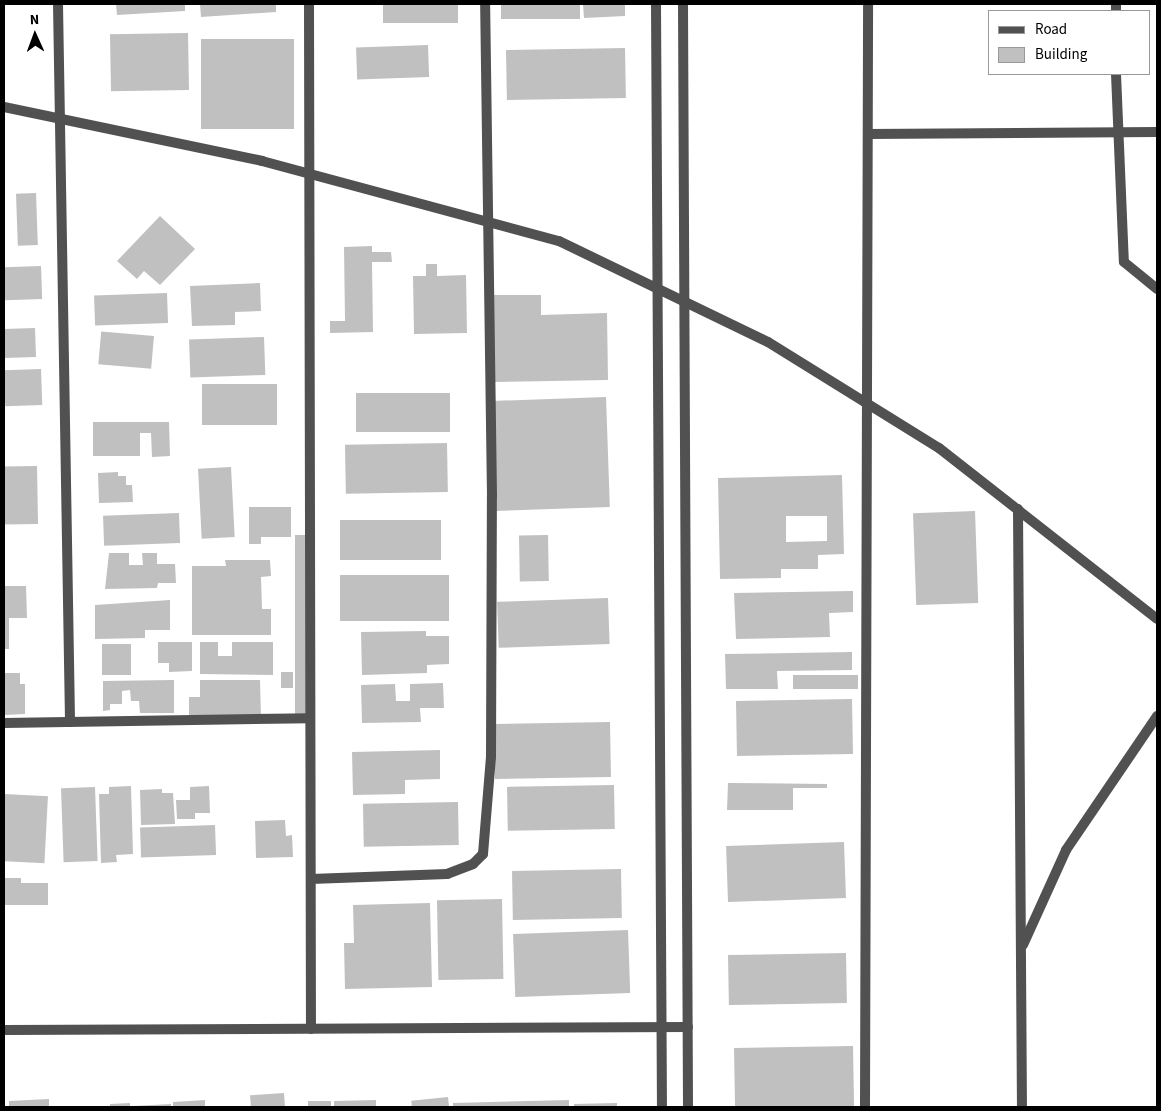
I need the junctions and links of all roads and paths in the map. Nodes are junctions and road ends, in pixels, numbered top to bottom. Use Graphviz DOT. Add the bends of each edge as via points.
graph roads {
  1 [pos="58,4"];
  2 [pos="309,4"];
  3 [pos="485,4"];
  4 [pos="656,4"];
  5 [pos="683,4"];
  6 [pos="868,4"];
  7 [pos="1116,75"];
  8 [pos="4,107"];
  9 [pos="60,119"];
  10 [pos="1117,132"];
  11 [pos="1157,132"];
  12 [pos="868,134"];
  13 [pos="309,174"];
  14 [pos="490,222"];
  15 [pos="658,288"];
  16 [pos="1157,289"];
  17 [pos="685,302"];
  18 [pos="867,403"];
  19 [pos="1018,509"];
  20 [pos="1157,619"];
  21 [pos="1157,716"];
  22 [pos="310,718"];
  23 [pos="4,722"];
  24 [pos="70,722"];
  25 [pos="311,879"];
  26 [pos="1021,949"];
  27 [pos="661,1027"];
  28 [pos="688,1027"];
  29 [pos="311,1029"];
  30 [pos="4,1030"];
  31 [pos="662,1107"];
  32 [pos="688,1107"];
  33 [pos="865,1107"];
  34 [pos="1022,1107"];
  1 -- 9 [label="street"];
  2 -- 13 [label="street"];
  3 -- 14 [label="street"];
  4 -- 15 [label="street"];
  5 -- 17 [label="street"];
  6 -- 12 [label="street"];
  7 -- 10 [label="street"];
  8 -- 9 [label="street"];
  9 -- 13 [label="street" via="262,161"];
  9 -- 24 [label="street"];
  10 -- 11 [label="street"];
  10 -- 12 [label="street"];
  10 -- 16 [label="street" via="1124,262"];
  12 -- 18 [label="street"];
  13 -- 14 [label="street"];
  13 -- 22 [label="street"];
  14 -- 15 [label="street" via="559,241"];
  14 -- 25 [label="street" via="491,748 483,854 473,864 447,874"];
  15 -- 17 [label="street"];
  15 -- 27 [label="street"];
  17 -- 18 [label="street" via="768,342"];
  17 -- 28 [label="street"];
  18 -- 19 [label="street" via="939,448"];
  18 -- 33 [label="street"];
  19 -- 20 [label="street"];
  19 -- 26 [label="street"];
  21 -- 26 [label="street" via="1066,850"];
  22 -- 24 [label="street"];
  22 -- 25 [label="street"];
  23 -- 24 [label="street"];
  25 -- 29 [label="street"];
  26 -- 34 [label="street"];
  27 -- 28 [label="street"];
  27 -- 29 [label="street"];
  27 -- 31 [label="street"];
  28 -- 32 [label="street"];
  29 -- 30 [label="street"];
}
